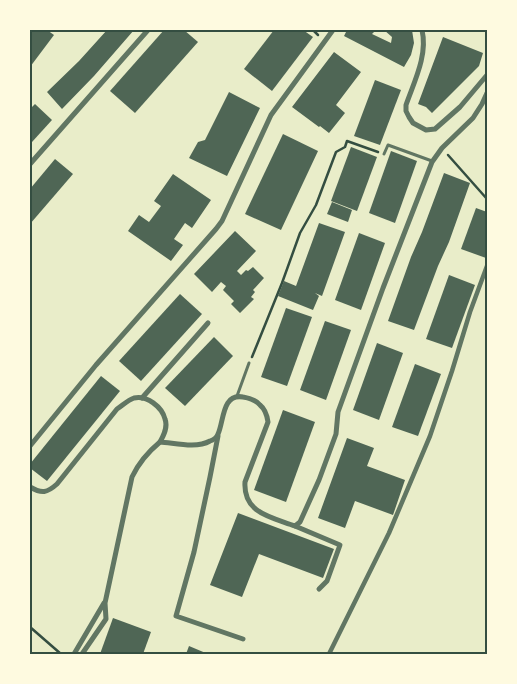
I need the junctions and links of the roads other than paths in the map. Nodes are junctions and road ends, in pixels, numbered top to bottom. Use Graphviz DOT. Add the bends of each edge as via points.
graph roads {
  1 [pos="148,30"];
  2 [pos="333,30"];
  3 [pos="422,30"];
  4 [pos="487,75"];
  5 [pos="487,93"];
  6 [pos="384,154"];
  7 [pos="432,162"];
  8 [pos="30,164"];
  9 [pos="487,266"];
  10 [pos="208,323"];
  11 [pos="249,363"];
  12 [pos="238,396"];
  13 [pos="142,398"];
  14 [pos="218,435"];
  15 [pos="160,442"];
  16 [pos="30,446"];
  17 [pos="30,487"];
  18 [pos="295,526"];
  19 [pos="319,589"];
  20 [pos="105,603"];
  21 [pos="243,639"];
  22 [pos="74,654"];
  23 [pos="82,654"];
  24 [pos="329,654"];
  1 -- 8 [label="street"];
  2 -- 16 [label="street" via="270,115 222,221"];
  3 -- 4 [label="street" via="422,58 406,105 413,123 426,130 435,128 460,107"];
  5 -- 7 [label="street" via="473,118"];
  6 -- 7 [label="lane" via="388,145"];
  7 -- 18 [label="street" via="338,412 336,434 300,522"];
  9 -- 24 [label="street" via="426,445 389,533"];
  10 -- 13 [label="street"];
  11 -- 12 [label="lane"];
  12 -- 14 [label="street" via="230,399"];
  12 -- 18 [label="street" via="247,397 262,406 268,422 245,482 247,498 251,506 262,513"];
  13 -- 15 [label="street" via="159,408 166,420 165,434"];
  13 -- 17 [label="street" via="134,398 118,409 58,484 45,492"];
  14 -- 15 [label="street" via="197,445"];
  14 -- 21 [label="street" via="194,552 176,616"];
  15 -- 20 [label="street" via="142,460 132,477"];
  18 -- 19 [label="street" via="340,545 327,581"];
  20 -- 22 [label="street"];
  20 -- 23 [label="street" via="106,619"];
}
